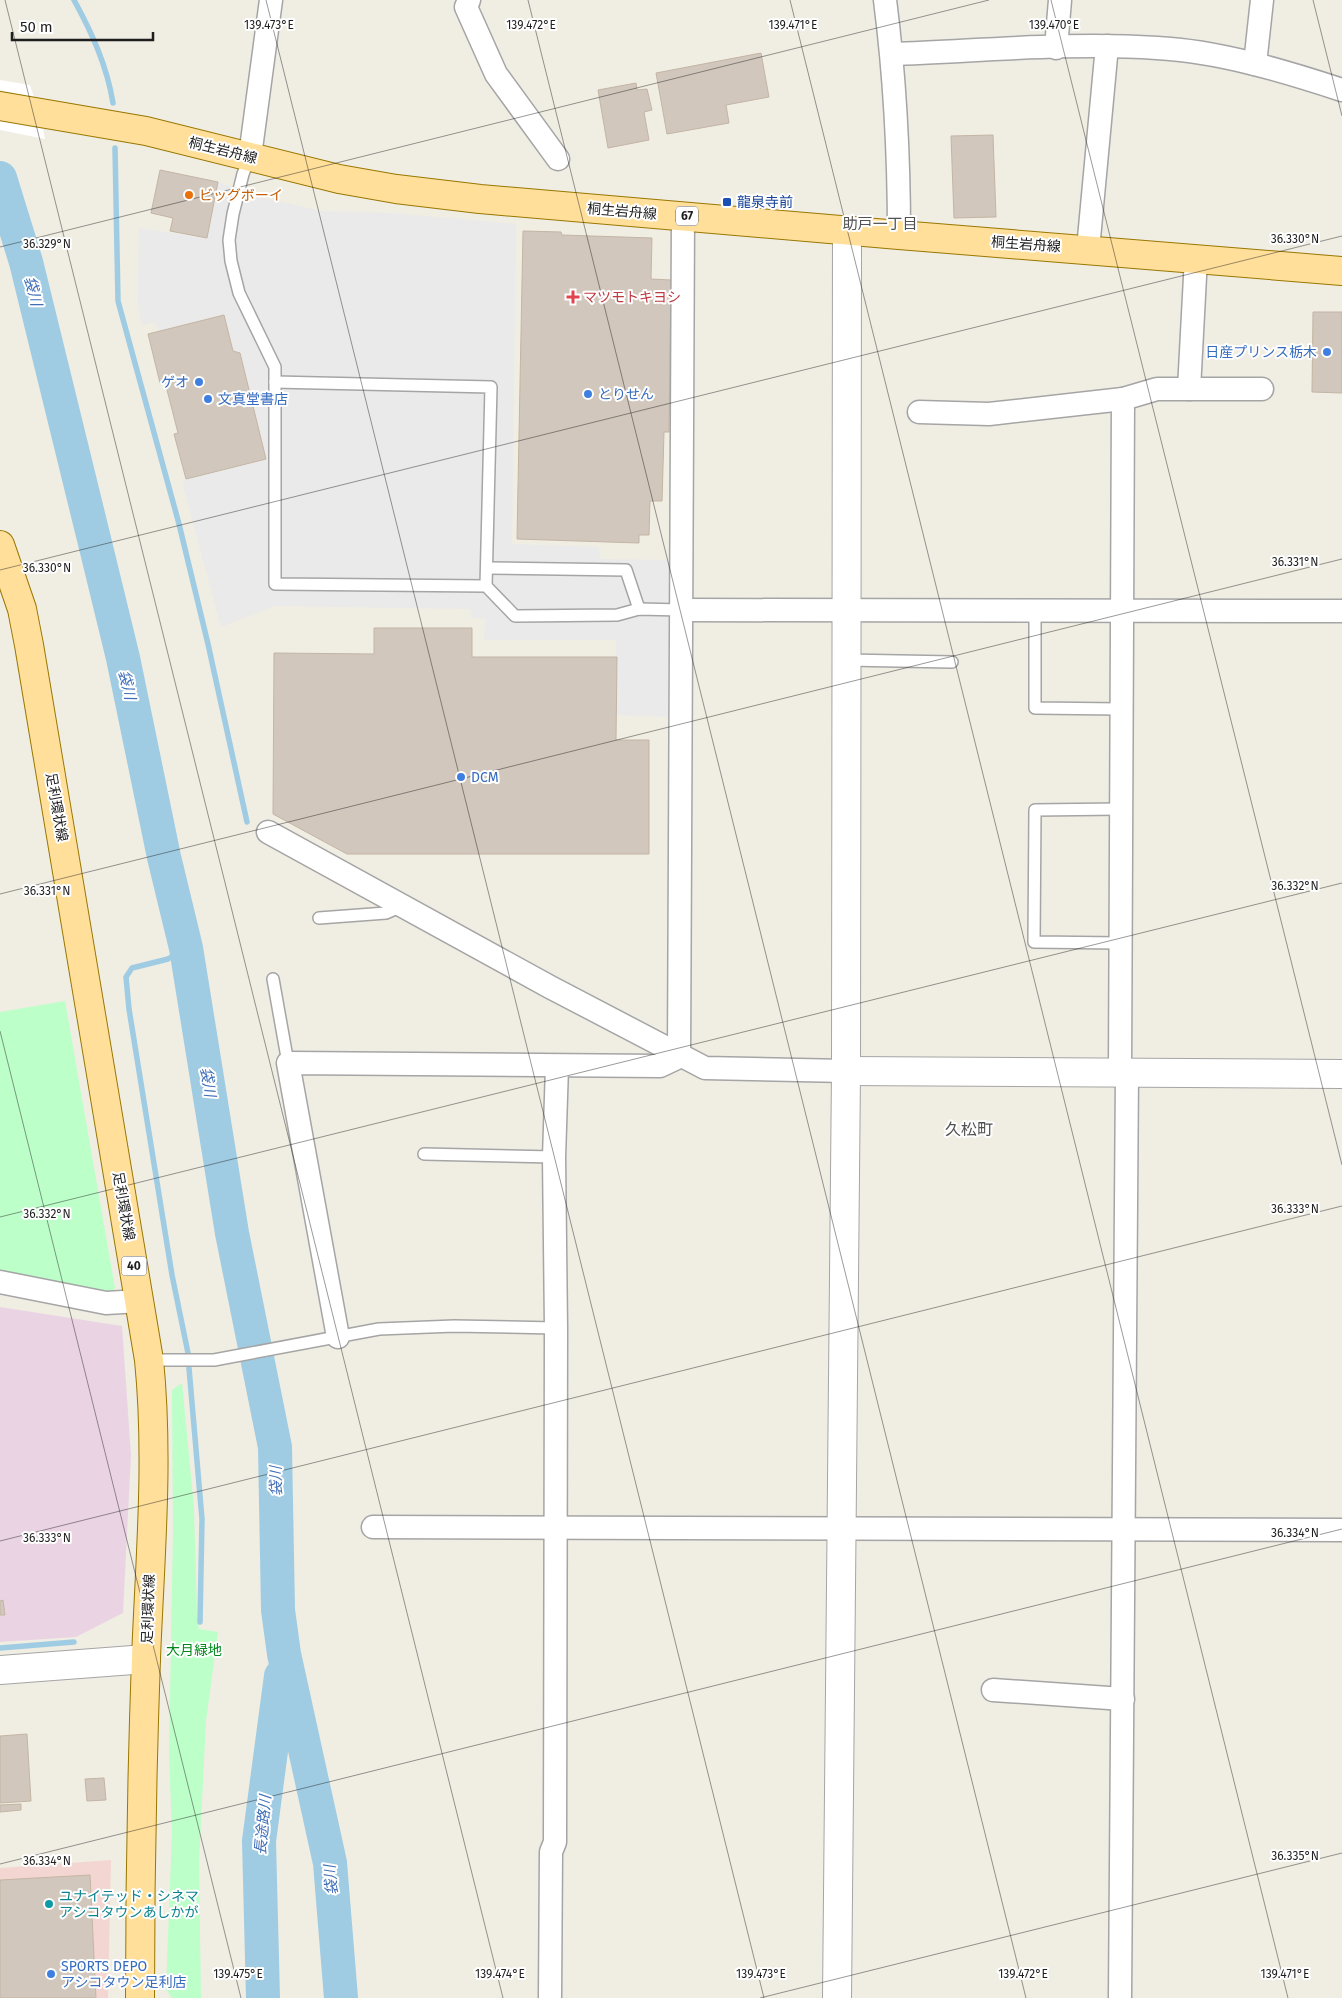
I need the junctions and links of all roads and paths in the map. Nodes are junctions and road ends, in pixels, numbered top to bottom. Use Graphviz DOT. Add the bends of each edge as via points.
graph roads {
  1 [pos="271,0"];
  2 [pos="469,0"];
  3 [pos="885,0"];
  4 [pos="1060,0"];
  5 [pos="1262,0"];
  6 [pos="1107,46"];
  7 [pos="1056,48"];
  8 [pos="892,54"];
  9 [pos="1255,64"];
  10 [pos="1342,90"];
  11 [pos="0,106"];
  12 [pos="250,156"];
  13 [pos="558,159"];
  14 [pos="683,216"];
  15 [pos="847,230"];
  16 [pos="900,235"];
  17 [pos="1088,249"];
  18 [pos="1196,258"];
  19 [pos="1342,271"];
  20 [pos="275,382"];
  21 [pos="1189,389"];
  22 [pos="1262,389"];
  23 [pos="1123,399"];
  24 [pos="919,412"];
  25 [pos="0,545"];
  26 [pos="487,568"];
  27 [pos="486,586"];
  28 [pos="639,609"];
  29 [pos="681,610"];
  30 [pos="846,610"];
  31 [pos="1035,610"];
  32 [pos="1120,610"];
  33 [pos="1342,611"];
  34 [pos="846,660"];
  35 [pos="952,662"];
  36 [pos="1120,709"];
  37 [pos="1120,809"];
  38 [pos="268,832"];
  39 [pos="402,906"];
  40 [pos="319,918"];
  41 [pos="1120,943"];
  42 [pos="272,979"];
  43 [pos="679,1057"];
  44 [pos="288,1064"];
  45 [pos="557,1067"];
  46 [pos="846,1071"];
  47 [pos="1123,1073"];
  48 [pos="1342,1074"];
  49 [pos="424,1154"];
  50 [pos="554,1157"];
  51 [pos="0,1282"];
  52 [pos="140,1301"];
  53 [pos="556,1328"];
  54 [pos="328,1339"];
  55 [pos="150,1360"];
  56 [pos="373,1527"];
  57 [pos="555,1528"];
  58 [pos="841,1529"];
  59 [pos="1125,1529"];
  60 [pos="1342,1530"];
  61 [pos="146,1659"];
  62 [pos="0,1670"];
  63 [pos="993,1690"];
  64 [pos="1123,1698"];
  65 [pos="140,1998"];
  66 [pos="550,1998"];
  67 [pos="837,1998"];
  68 [pos="1120,1998"];
  1 -- 12 [label="street"];
  2 -- 13 [label="street" via="466,7 496,74"];
  3 -- 8 [label="street"];
  4 -- 7 [label="street"];
  5 -- 9 [label="street"];
  6 -- 7 [label="street"];
  6 -- 9 [label="street" via="1182,50"];
  6 -- 17 [label="street"];
  7 -- 8 [label="street"];
  8 -- 16 [label="street"];
  9 -- 10 [label="street"];
  11 -- 12 [label="main road, 桐生岩舟線 / 67" via="146,131"];
  12 -- 14 [label="main road, 桐生岩舟線 / 67" via="339,179 396,189"];
  12 -- 20 [label="lane" via="233,214 229,240 231,261 239,293 275,367"];
  14 -- 15 [label="main road, 桐生岩舟線 / 67"];
  14 -- 29 [label="street"];
  15 -- 16 [label="main road, 桐生岩舟線 / 67"];
  15 -- 30 [label="street"];
  16 -- 17 [label="main road, 桐生岩舟線 / 67"];
  17 -- 18 [label="main road, 桐生岩舟線 / 67"];
  18 -- 19 [label="main road, 桐生岩舟線 / 67"];
  18 -- 21 [label="street"];
  20 -- 26 [label="lane" via="491,387"];
  20 -- 27 [label="lane" via="275,584"];
  21 -- 22 [label="street"];
  21 -- 23 [label="street" via="1157,388"];
  23 -- 24 [label="street" via="989,414"];
  23 -- 32 [label="street"];
  25 -- 52 [label="main road, 足利環状線 / 40" via="22,609 29,645"];
  26 -- 27 [label="lane"];
  26 -- 28 [label="lane" via="626,570"];
  27 -- 28 [label="lane" via="515,616 617,615"];
  28 -- 29 [label="lane"];
  29 -- 30 [label="street"];
  29 -- 43 [label="street"];
  30 -- 31 [label="street"];
  30 -- 34 [label="street"];
  31 -- 32 [label="street"];
  31 -- 36 [label="lane" via="1035,708"];
  32 -- 33 [label="street"];
  32 -- 36 [label="street"];
  34 -- 35 [label="lane"];
  34 -- 46 [label="street"];
  36 -- 37 [label="street"];
  37 -- 41 [label="street"];
  37 -- 41 [label="lane" via="1034,810 1034,942"];
  38 -- 39 [label="street"];
  39 -- 40 [label="lane" via="386,913"];
  39 -- 43 [label="street"];
  41 -- 47 [label="street"];
  42 -- 44 [label="lane"];
  43 -- 45 [label="street" via="660,1066"];
  43 -- 46 [label="street" via="705,1068 722,1070"];
  44 -- 45 [label="street"];
  44 -- 54 [label="street"];
  45 -- 50 [label="street"];
  46 -- 47 [label="street"];
  46 -- 58 [label="street"];
  47 -- 48 [label="street"];
  47 -- 59 [label="street"];
  49 -- 50 [label="lane"];
  50 -- 53 [label="street"];
  51 -- 52 [label="street" via="106,1303"];
  52 -- 55 [label="main road, 足利環状線 / 40"];
  53 -- 54 [label="lane" via="418,1326 379,1329"];
  53 -- 57 [label="street"];
  54 -- 55 [label="lane" via="214,1360"];
  55 -- 61 [label="main road, 足利環状線 / 40" via="154,1457"];
  56 -- 57 [label="street"];
  57 -- 58 [label="street"];
  57 -- 66 [label="street" via="555,1842 550,1852"];
  58 -- 59 [label="street"];
  58 -- 67 [label="street"];
  59 -- 60 [label="street"];
  59 -- 64 [label="street"];
  61 -- 62 [label="street"];
  61 -- 65 [label="main road, 足利環状線 / 40"];
  63 -- 64 [label="street"];
  64 -- 68 [label="street"];
}
